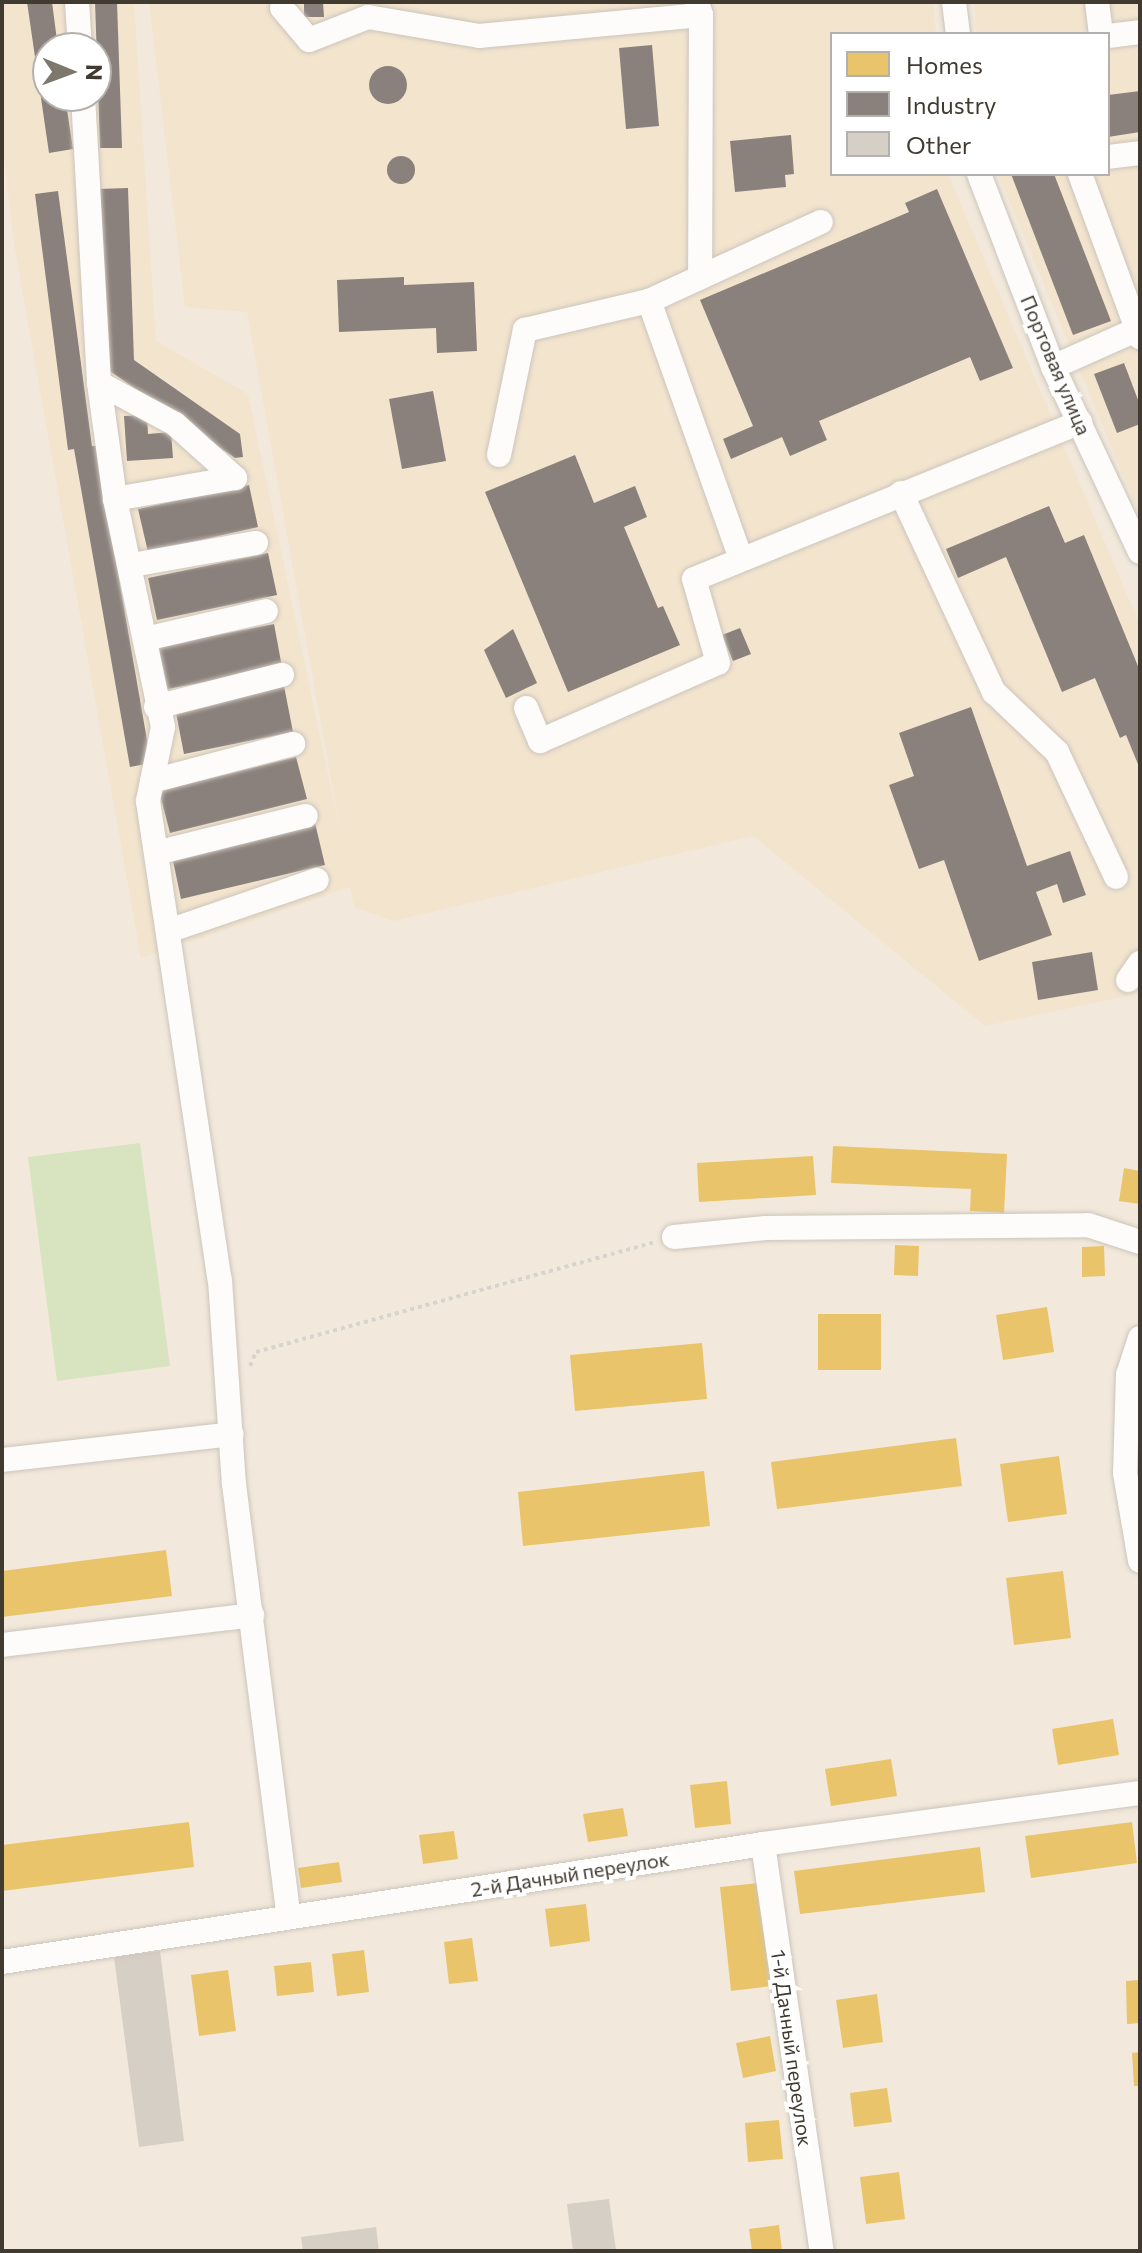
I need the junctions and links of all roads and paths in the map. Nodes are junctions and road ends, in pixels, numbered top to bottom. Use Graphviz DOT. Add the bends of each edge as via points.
graph roads {
  1 [pos="77,2"];
  2 [pos="954,2"];
  3 [pos="1097,2"];
  4 [pos="282,8"];
  5 [pos="699,8"];
  6 [pos="79,32"];
  7 [pos="958,32"];
  8 [pos="1101,32"];
  9 [pos="1140,32"];
  10 [pos="1110,36"];
  11 [pos="84,112"];
  12 [pos="1140,153"];
  13 [pos="1110,157"];
  14 [pos="980,176"];
  15 [pos="1081,176"];
  16 [pos="821,222"];
  17 [pos="700,277"];
  18 [pos="649,301"];
  19 [pos="1139,331"];
  20 [pos="1053,367"];
  21 [pos="99,383"];
  22 [pos="1080,422"];
  23 [pos="499,455"];
  24 [pos="901,493"];
  25 [pos="115,499"];
  26 [pos="256,543"];
  27 [pos="1140,552"];
  28 [pos="741,559"];
  29 [pos="132,565"];
  30 [pos="266,611"];
  31 [pos="145,639"];
  32 [pos="282,675"];
  33 [pos="156,707"];
  34 [pos="526,708"];
  35 [pos="293,744"];
  36 [pos="152,781"];
  37 [pos="306,816"];
  38 [pos="160,852"];
  39 [pos="1116,877"];
  40 [pos="317,880"];
  41 [pos="171,930"];
  42 [pos="674,1237"];
  43 [pos="1140,1242"];
  44 [pos="1140,1338"];
  45 [pos="231,1407"];
  46 [pos="232,1434"];
  47 [pos="2,1460"];
  48 [pos="1136,1525"];
  49 [pos="1140,1561"];
  50 [pos="252,1615"];
  51 [pos="2,1645"];
  52 [pos="1140,1793"];
  53 [pos="763,1844"];
  54 [pos="289,1917"];
  55 [pos="2,1962"];
  56 [pos="822,2251"];
  1 -- 6 [label="street"];
  2 -- 7 [label="street"];
  3 -- 8 [label="street"];
  4 -- 5 [label="street" via="309,40 368,17 479,36"];
  5 -- 17 [label="street"];
  9 -- 10 [label="street"];
  11 -- 21 [label="street"];
  12 -- 13 [label="street"];
  14 -- 20 [label="street, Портовая улица"];
  15 -- 19 [label="street"];
  16 -- 17 [label="street"];
  17 -- 18 [label="street"];
  18 -- 23 [label="street" via="525,330"];
  18 -- 28 [label="street"];
  19 -- 20 [label="street"];
  20 -- 22 [label="street, Портовая улица"];
  21 -- 25 [label="street"];
  21 -- 25 [label="street" via="175,424 235,478"];
  22 -- 24 [label="street"];
  22 -- 27 [label="street, Портовая улица"];
  24 -- 28 [label="street"];
  24 -- 39 [label="street" via="994,692 1057,752"];
  25 -- 29 [label="street"];
  26 -- 29 [label="street"];
  28 -- 34 [label="street" via="694,579 718,663 540,741"];
  29 -- 31 [label="street"];
  30 -- 31 [label="street"];
  31 -- 33 [label="street"];
  32 -- 33 [label="street"];
  33 -- 36 [label="street" via="163,727"];
  35 -- 36 [label="street"];
  36 -- 38 [label="street" via="148,801"];
  37 -- 38 [label="street"];
  38 -- 41 [label="street"];
  40 -- 41 [label="street"];
  41 -- 45 [label="street" via="220,1280"];
  42 -- 43 [label="street" via="766,1228 1088,1225"];
  42 -- 45 [label="path" via="256,1352"];
  44 -- 48 [label="street" via="1128,1374 1125,1473"];
  45 -- 46 [label="street"];
  46 -- 47 [label="street"];
  46 -- 50 [label="street"];
  48 -- 49 [label="street"];
  50 -- 51 [label="street"];
  50 -- 54 [label="street"];
  52 -- 53 [label="street, 2-й Дачный переулок"];
  53 -- 54 [label="street, 2-й Дачный переулок"];
  53 -- 56 [label="street, 1-й Дачный переулок"];
  54 -- 55 [label="street, 2-й Дачный переулок"];
}
